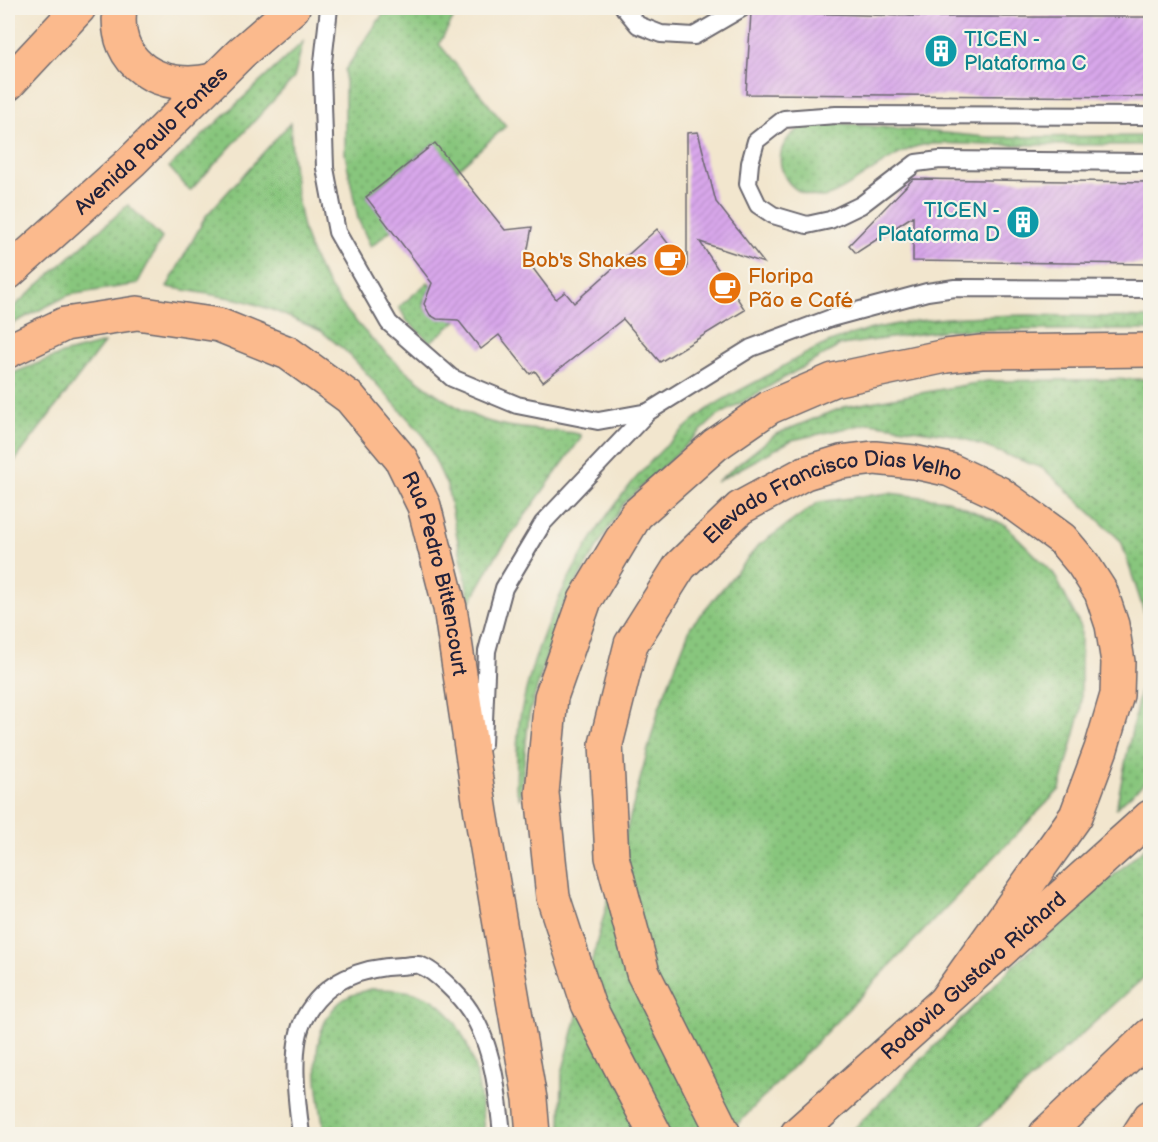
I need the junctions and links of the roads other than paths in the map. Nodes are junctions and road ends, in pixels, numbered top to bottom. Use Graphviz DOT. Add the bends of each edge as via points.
graph roads {
  1 [pos="79,8"];
  2 [pos="120,8"];
  3 [pos="293,8"];
  4 [pos="330,8"];
  5 [pos="624,8"];
  6 [pos="742,8"];
  7 [pos="213,80"];
  8 [pos="8,84"];
  9 [pos="1150,116"];
  10 [pos="1150,162"];
  11 [pos="8,273"];
  12 [pos="1150,289"];
  13 [pos="1150,350"];
  14 [pos="8,351"];
  15 [pos="648,412"];
  16 [pos="481,813"];
  17 [pos="1150,817"];
  18 [pos="944,1002"];
  19 [pos="1150,1035"];
  20 [pos="1150,1117"];
  21 [pos="301,1134"];
  22 [pos="502,1134"];
  23 [pos="533,1134"];
  24 [pos="655,1134"];
  25 [pos="724,1134"];
  26 [pos="798,1134"];
  27 [pos="1046,1134"];
  28 [pos="1139,1134"];
  1 -- 8 [label="main road"];
  2 -- 7 [label="main road" via="118,20 123,43 135,63 157,78 175,84"];
  3 -- 7 [label="main road, Avenida Paulo Fontes"];
  4 -- 15 [label="lane" via="322,71 325,168 333,211 337,232 389,323 452,378 517,405 598,421"];
  5 -- 6 [label="lane" via="638,25 661,34 694,36"];
  7 -- 11 [label="main road, Avenida Paulo Fontes" via="131,162"];
  9 -- 10 [label="lane" via="837,115 784,119 756,141 748,184 758,206 807,225 830,220 861,205 916,163"];
  12 -- 15 [label="lane" via="955,288 927,292 831,318 751,348"];
  13 -- 24 [label="main road" via="981,352 833,380 770,407 715,445 636,515 585,600 551,697 542,793 553,897 588,1004"];
  14 -- 16 [label="main road, Rua Pedro Bittencourt" via="65,324 137,313 219,325 288,353 350,398 401,459 424,506 450,608"];
  15 -- 16 [label="lane" via="543,523 504,588 487,651"];
  16 -- 23 [label="main road, Rua Pedro Bittencourt"];
  17 -- 18 [label="main road, Rodovia Gustavo Richard"];
  18 -- 25 [label="main road, Elevado Francisco Dias Velho" via="1076,816 1117,695 1118,662 1112,625 1101,592 1062,539 1031,514 975,480 914,462 875,458 841,462 805,473 740,508 681,566 631,644 606,744 612,857 643,973"];
  18 -- 26 [label="main road, Rodovia Gustavo Richard"];
  19 -- 27 [label="main road"];
  20 -- 28 [label="main road"];
  21 -- 22 [label="lane" via="296,1054 304,1017 326,991 350,974 381,966 419,965 449,986 471,1011 488,1052"];
}
